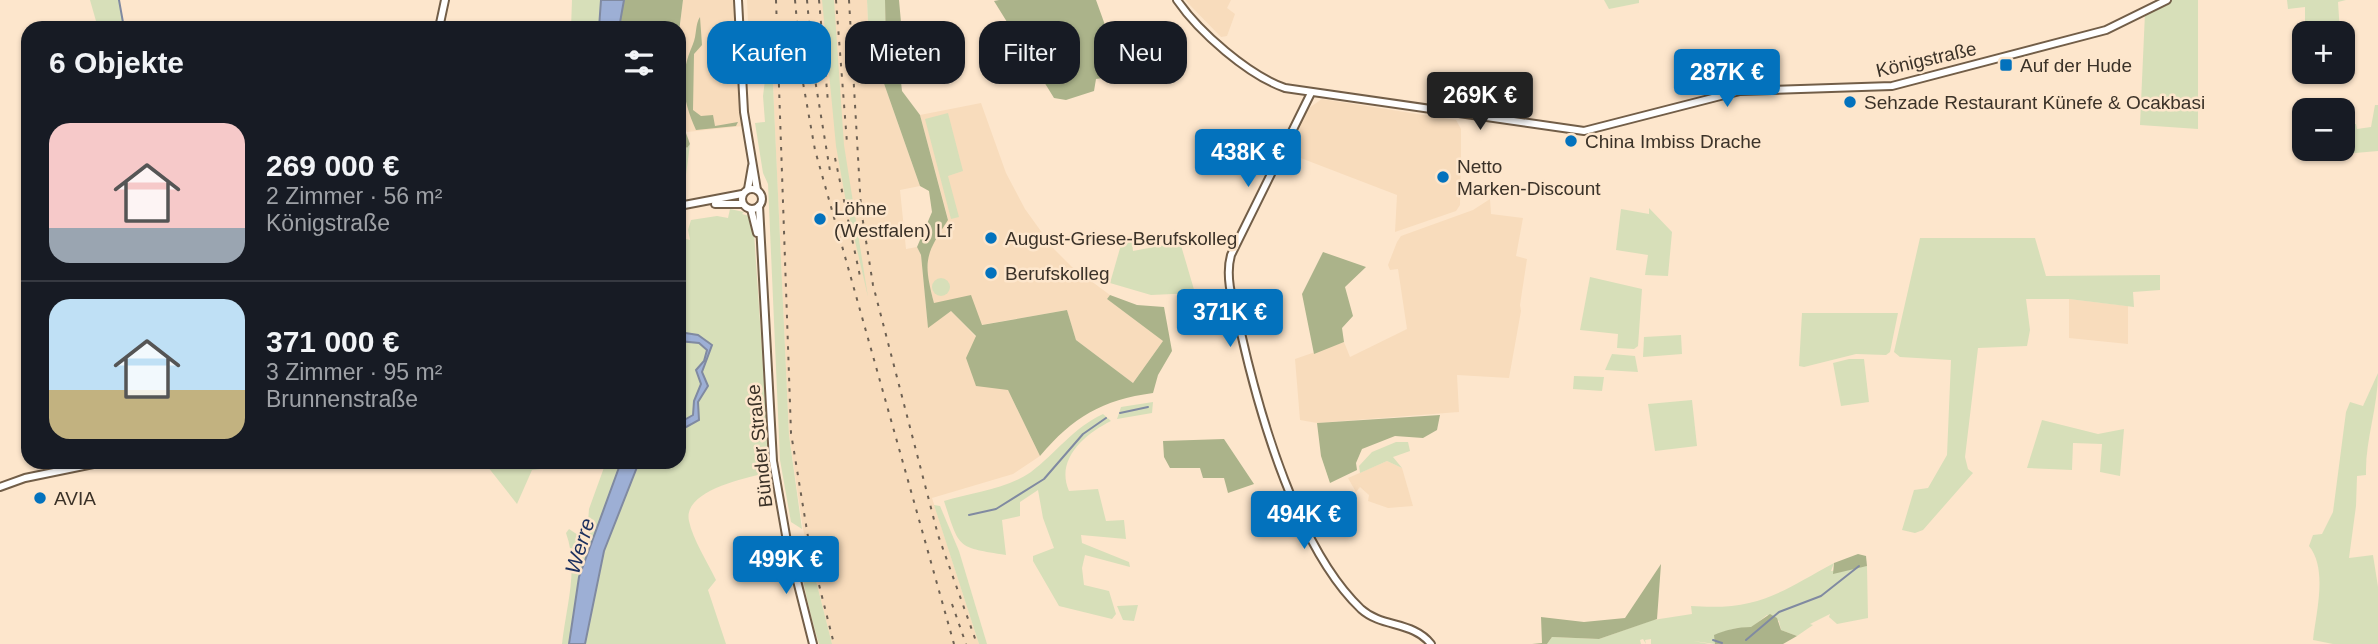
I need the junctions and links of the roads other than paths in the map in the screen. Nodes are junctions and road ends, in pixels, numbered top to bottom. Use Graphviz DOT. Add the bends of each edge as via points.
graph roads {
  1 [pos="445,0"];
  2 [pos="738,0"];
  3 [pos="1177,0"];
  4 [pos="2167,0"];
  5 [pos="440,21"];
  6 [pos="1311,93"];
  7 [pos="753,157"];
  8 [pos="748,189"];
  9 [pos="757,190"];
  10 [pos="742,194"];
  11 [pos="695,204"];
  12 [pos="742,204"];
  13 [pos="686,205"];
  14 [pos="759,206"];
  15 [pos="751,209"];
  16 [pos="759,242"];
  17 [pos="69,469"];
  18 [pos="0,487"];
  19 [pos="813,644"];
  20 [pos="1431,644"];
  1 -- 5 [label="main road"];
  2 -- 7 [label="main road" via="743,101"];
  3 -- 6 [label="main road, Königstraße" via="1205,32 1257,75"];
  4 -- 6 [label="main road, Königstraße" via="2106,30 1892,86 1740,91 1584,131"];
  6 -- 20 [label="main road" via="1231,255 1231,294 1256,398 1308,532 1363,610 1419,632"];
  7 -- 8 [label="main road"];
  7 -- 9 [label="main road"];
  8 -- 9 [label="main road"];
  8 -- 10 [label="main road"];
  9 -- 14 [label="main road" via="762,195"];
  10 -- 11 [label="main road"];
  10 -- 12 [label="main road"];
  11 -- 12 [label="main road"];
  11 -- 13 [label="main road"];
  12 -- 15 [label="main road"];
  14 -- 15 [label="main road"];
  14 -- 16 [label="main road"];
  15 -- 16 [label="main road"];
  16 -- 19 [label="main road, Bünder Straße" via="774,461 793,567"];
  17 -- 18 [label="main road"];
}
